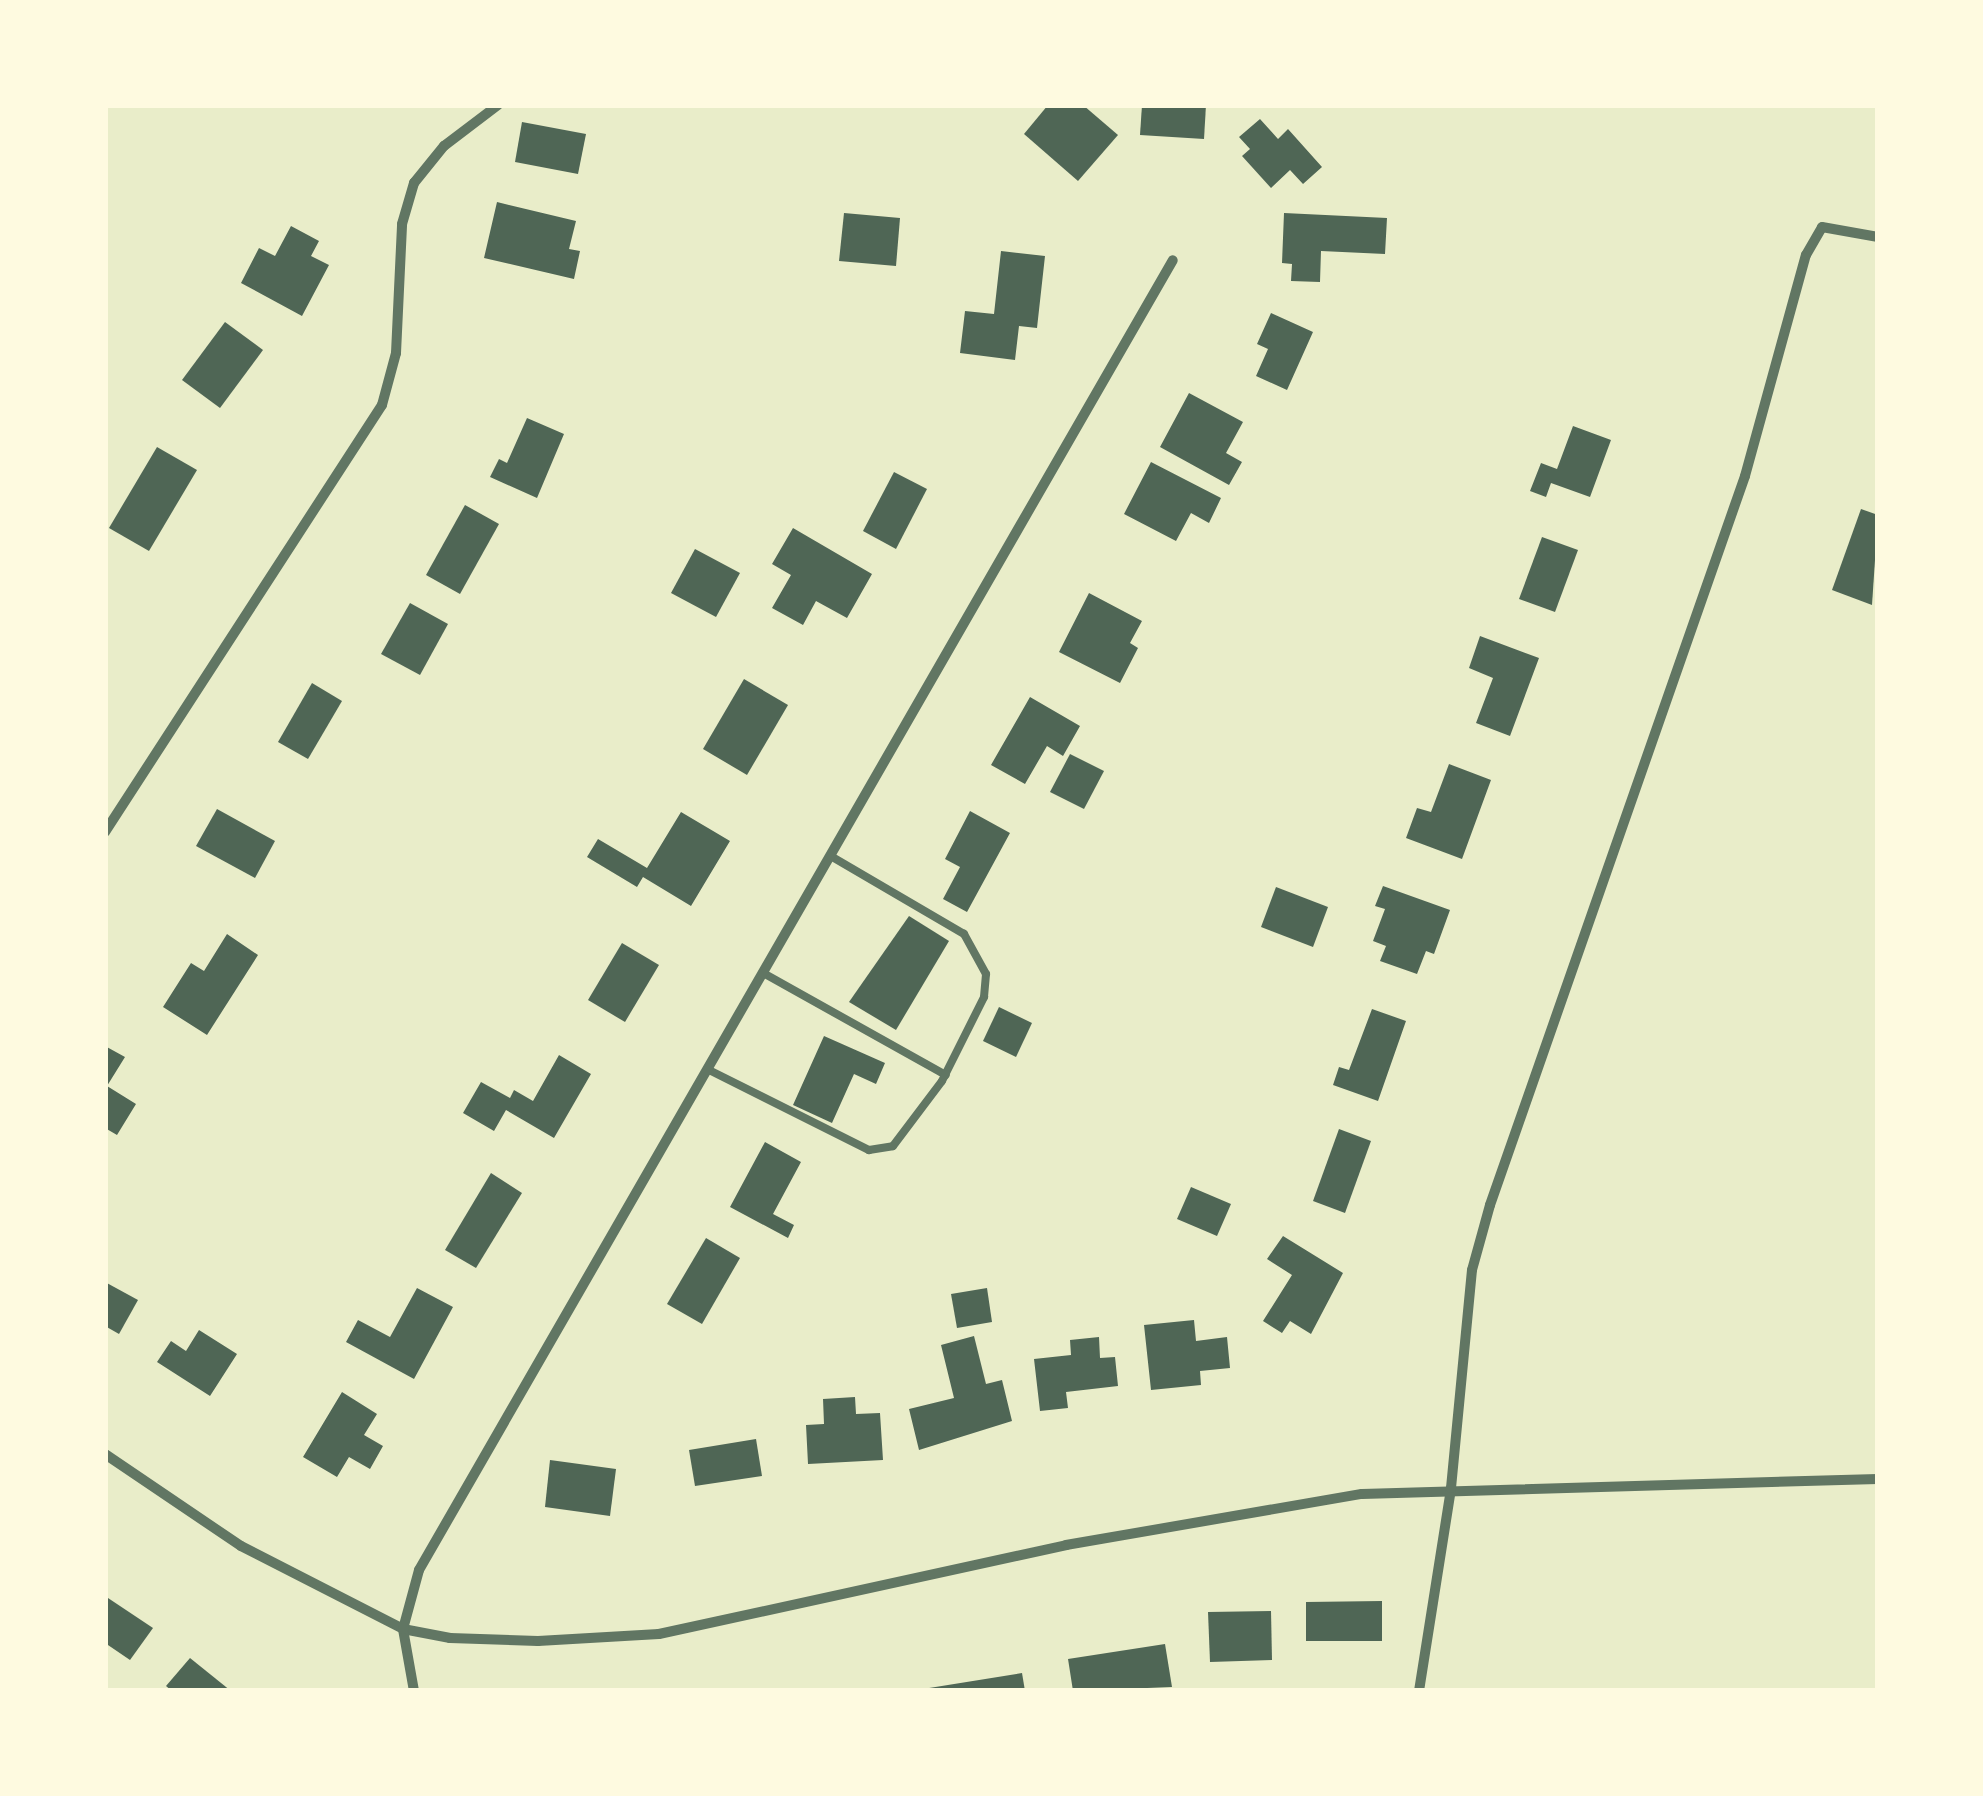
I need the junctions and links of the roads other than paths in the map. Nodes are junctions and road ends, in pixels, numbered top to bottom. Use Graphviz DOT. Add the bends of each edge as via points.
graph roads {
  1 [pos="498,105"];
  2 [pos="1878,237"];
  3 [pos="1173,260"];
  4 [pos="105,832"];
  5 [pos="832,857"];
  6 [pos="765,974"];
  7 [pos="709,1070"];
  8 [pos="946,1075"];
  9 [pos="105,1454"];
  10 [pos="1878,1479"];
  11 [pos="1450,1488"];
  12 [pos="403,1629"];
  13 [pos="414,1691"];
  14 [pos="1419,1691"];
  1 -- 4 [label="street" via="444,146 414,183 402,224 396,354 382,405"];
  2 -- 11 [label="street" via="1822,228 1806,255 1745,476 1490,1205 1472,1270"];
  3 -- 5 [label="street"];
  5 -- 6 [label="street"];
  5 -- 8 [label="lane" via="964,934 986,974 984,997"];
  6 -- 7 [label="street"];
  6 -- 8 [label="lane"];
  7 -- 8 [label="lane" via="869,1150 894,1146"];
  7 -- 12 [label="street" via="419,1570"];
  9 -- 12 [label="street" via="241,1546"];
  10 -- 11 [label="street"];
  11 -- 12 [label="street" via="1261,1507 659,1634 538,1641"];
  11 -- 14 [label="street"];
  12 -- 13 [label="street"];
}
